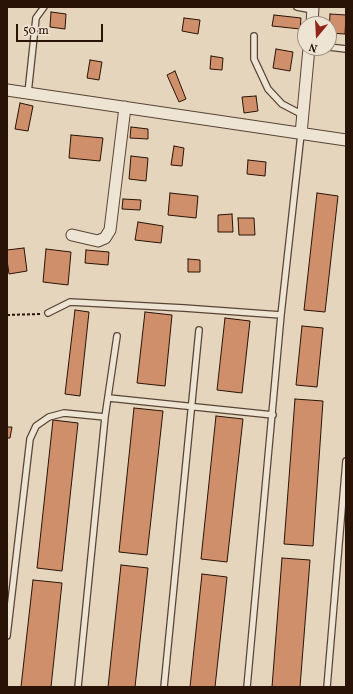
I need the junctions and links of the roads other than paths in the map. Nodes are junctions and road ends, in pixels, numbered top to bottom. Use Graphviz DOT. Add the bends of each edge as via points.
graph roads {
  1 [pos="44,7"];
  2 [pos="296,7"];
  3 [pos="313,8"];
  4 [pos="254,36"];
  5 [pos="308,56"];
  6 [pos="7,90"];
  7 [pos="28,93"];
  8 [pos="125,107"];
  9 [pos="303,115"];
  10 [pos="301,134"];
  11 [pos="346,140"];
  12 [pos="72,235"];
  13 [pos="48,313"];
  14 [pos="281,315"];
  15 [pos="199,330"];
  16 [pos="117,336"];
  17 [pos="108,398"];
  18 [pos="192,407"];
  19 [pos="273,415"];
  20 [pos="106,417"];
  21 [pos="346,461"];
  22 [pos="7,636"];
  23 [pos="78,687"];
  24 [pos="164,687"];
  25 [pos="247,687"];
  26 [pos="327,687"];
  1 -- 7 [label="lane" via="36,18"];
  2 -- 3 [label="lane"];
  4 -- 9 [label="lane" via="254,59 268,90 282,104"];
  5 -- 9 [label="street"];
  6 -- 7 [label="street"];
  7 -- 8 [label="street"];
  8 -- 10 [label="street"];
  8 -- 12 [label="street" via="110,230 105,238 98,241"];
  9 -- 10 [label="street"];
  10 -- 11 [label="street"];
  10 -- 14 [label="lane"];
  13 -- 14 [label="lane" via="70,302"];
  14 -- 19 [label="lane"];
  15 -- 18 [label="lane"];
  16 -- 17 [label="lane"];
  17 -- 18 [label="lane"];
  17 -- 20 [label="lane"];
  18 -- 19 [label="lane"];
  18 -- 24 [label="lane"];
  19 -- 25 [label="lane"];
  20 -- 22 [label="lane" via="64,413 49,417 36,426 30,439"];
  20 -- 23 [label="lane"];
  21 -- 26 [label="lane"];
}
